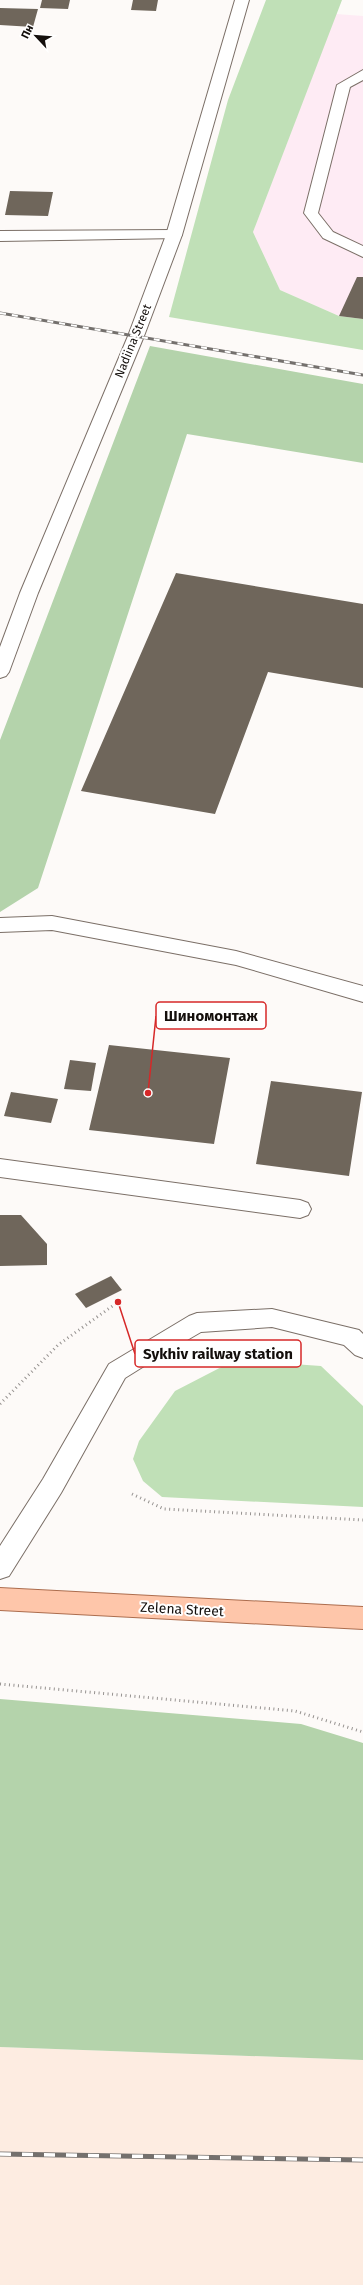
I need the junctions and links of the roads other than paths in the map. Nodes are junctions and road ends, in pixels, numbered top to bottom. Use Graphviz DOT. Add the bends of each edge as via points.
graph roads {
  1 [pos="242,0"];
  2 [pos="363,74"];
  3 [pos="174,235"];
  4 [pos="0,236"];
  5 [pos="363,252"];
  6 [pos="0,672"];
  7 [pos="0,925"];
  8 [pos="363,994"];
  9 [pos="0,1168"];
  10 [pos="300,1209"];
  11 [pos="363,1348"];
  12 [pos="0,1568"];
  13 [pos="0,1599"];
  14 [pos="363,1618"];
  1 -- 3 [label="street, Nadiina Street"];
  2 -- 5 [label="street" via="344,85 311,213 328,235"];
  3 -- 4 [label="street"];
  3 -- 6 [label="street, Nadiina Street" via="136,336 29,593"];
  7 -- 8 [label="street" via="52,923 236,958"];
  9 -- 10 [label="street"];
  11 -- 12 [label="street" via="351,1337 272,1318 197,1323 157,1346 117,1371 52,1486"];
  13 -- 14 [label="main road, Zelena Street"];
}
